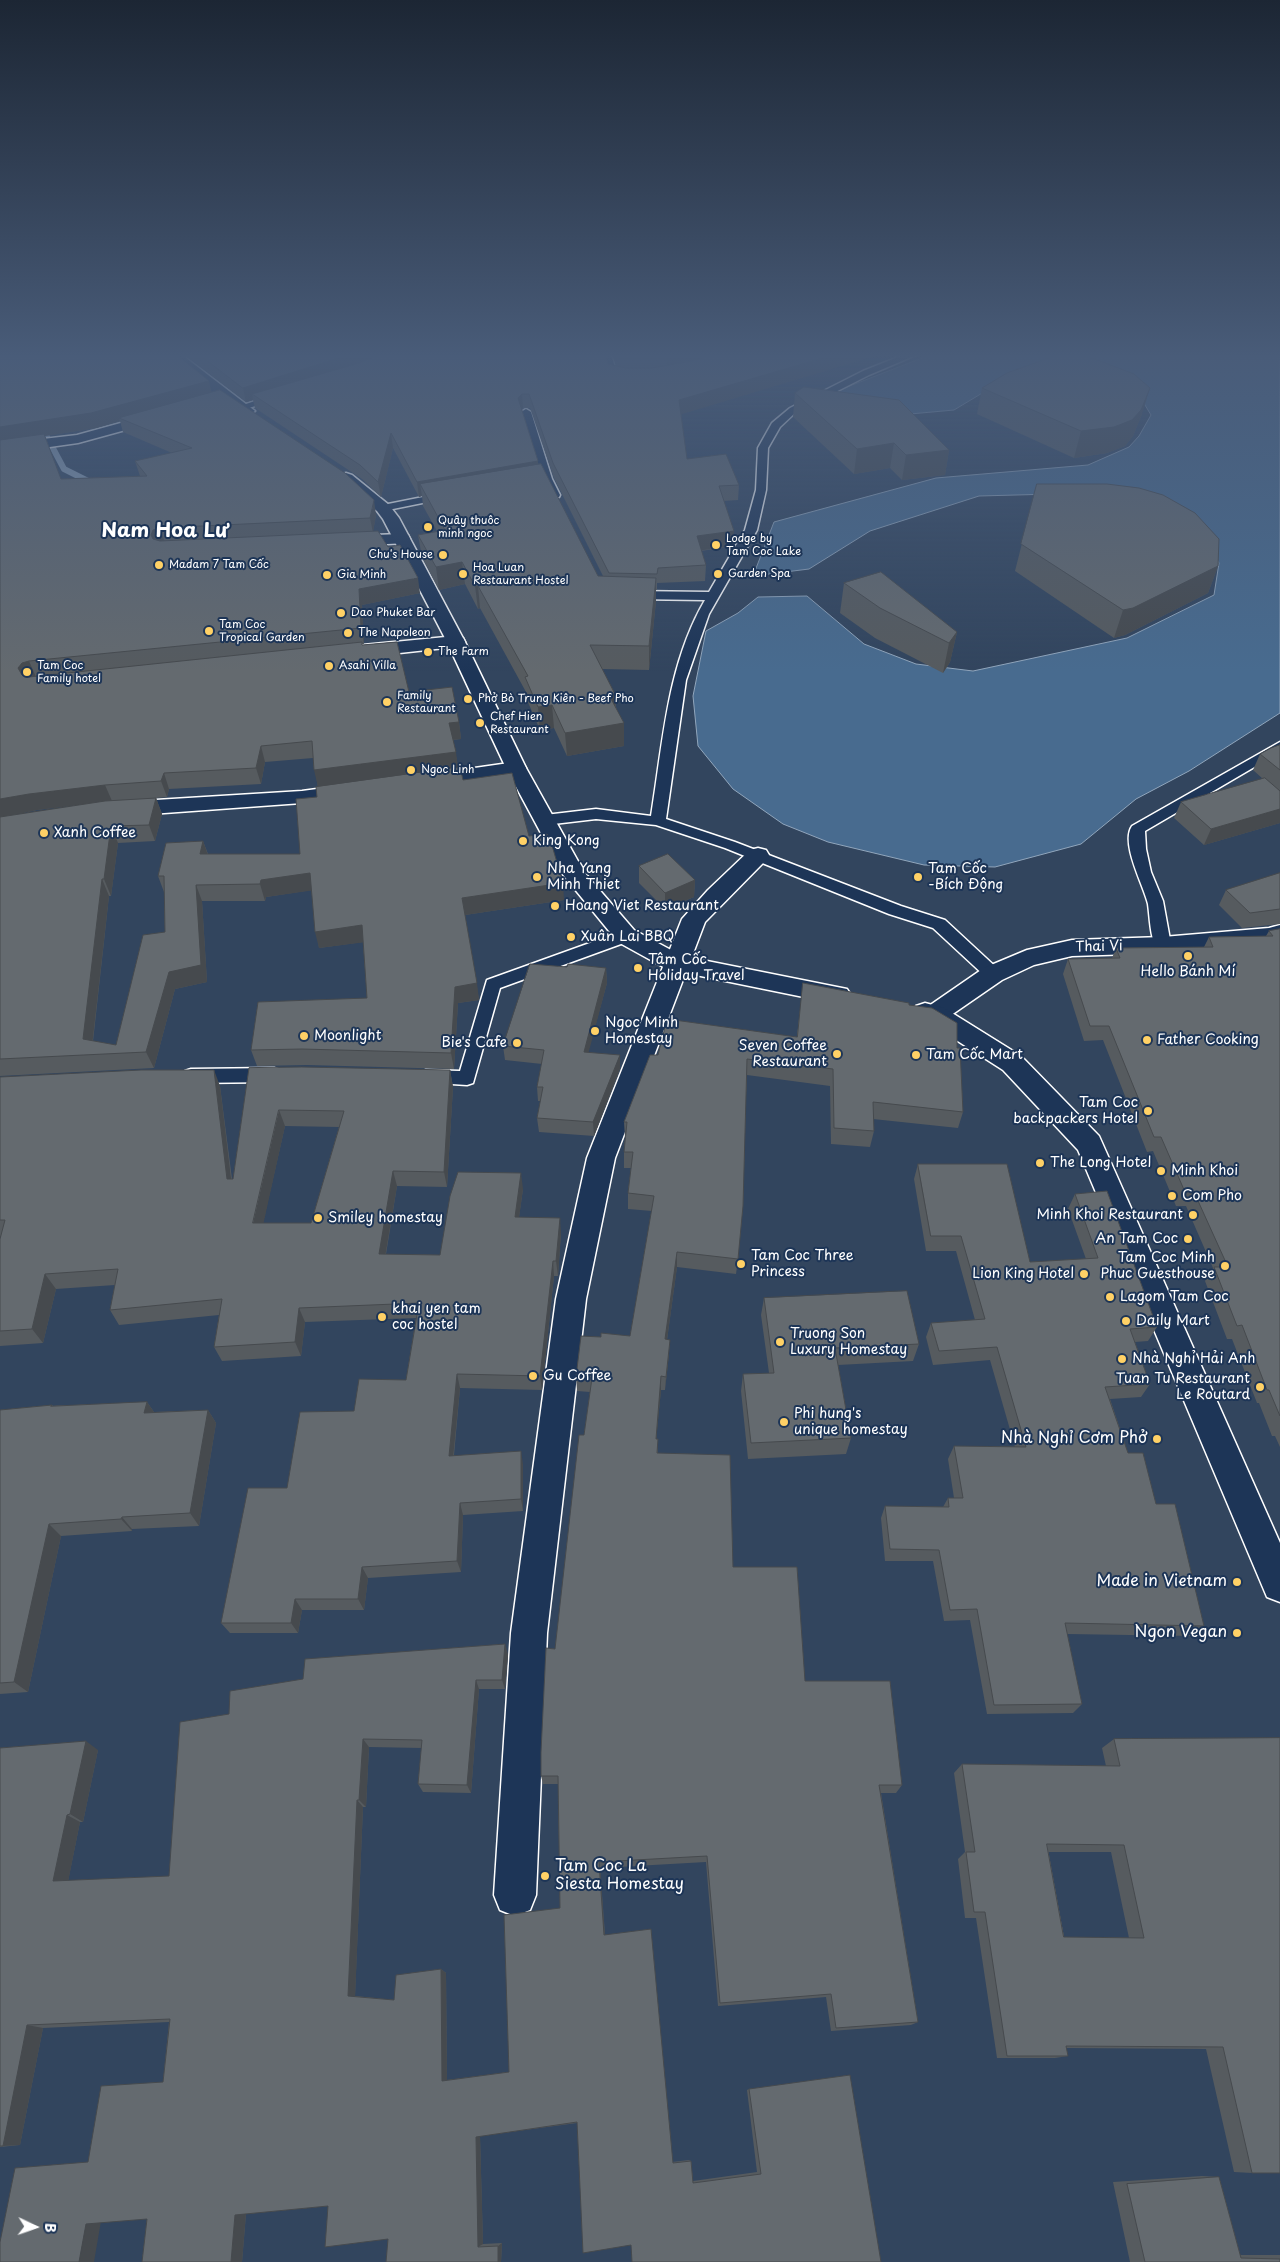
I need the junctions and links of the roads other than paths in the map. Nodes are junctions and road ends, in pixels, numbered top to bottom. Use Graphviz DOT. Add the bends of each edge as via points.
graph roads {
  1 [pos="538,461"];
  2 [pos="762,461"];
  3 [pos="331,468"];
  4 [pos="455,494"];
  5 [pos="560,506"];
  6 [pos="383,508"];
  7 [pos="402,539"];
  8 [pos="333,542"];
  9 [pos="614,595"];
  10 [pos="713,596"];
  11 [pos="456,642"];
  12 [pos="349,653"];
  13 [pos="1280,746"];
  14 [pos="516,768"];
  15 [pos="404,784"];
  16 [pos="377,787"];
  17 [pos="104,811"];
  18 [pos="545,820"];
  19 [pos="658,821"];
  20 [pos="758,855"];
  21 [pos="1280,933"];
  22 [pos="626,936"];
  23 [pos="1163,945"];
  24 [pos="676,963"];
  25 [pos="993,974"];
  26 [pos="858,999"];
  27 [pos="906,1008"];
  28 [pos="935,1014"];
  29 [pos="288,1074"];
  30 [pos="174,1077"];
  31 [pos="411,1077"];
  32 [pos="1280,1584"];
  33 [pos="516,1895"];
  1 -- 5 [label="lane" via="542,479"];
  2 -- 10 [label="lane" via="761,490 751,530"];
  3 -- 6 [label="street"];
  4 -- 6 [label="lane"];
  6 -- 7 [label="street"];
  7 -- 8 [label="street"];
  7 -- 11 [label="street"];
  9 -- 10 [label="lane"];
  10 -- 19 [label="lane" via="703,614 679,680"];
  11 -- 12 [label="street"];
  11 -- 14 [label="street"];
  13 -- 23 [label="lane" via="1137,829 1138,850 1155,901"];
  14 -- 15 [label="street"];
  14 -- 18 [label="street"];
  16 -- 17 [label="street" via="302,797"];
  18 -- 19 [label="lane" via="596,814"];
  18 -- 22 [label="street" via="575,876"];
  19 -- 20 [label="lane"];
  20 -- 24 [label="street" via="694,919"];
  20 -- 25 [label="lane" via="938,924"];
  21 -- 23 [label="street, Thai Vi"];
  22 -- 24 [label="street"];
  22 -- 31 [label="lane" via="492,984 467,1078"];
  23 -- 25 [label="street, Thai Vi" via="1072,948 1027,958"];
  24 -- 26 [label="street"];
  24 -- 33 [label="street" via="601,1158 571,1300 529,1633"];
  25 -- 28 [label="street, Thai Vi"];
  27 -- 28 [label="street"];
  28 -- 32 [label="street" via="1012,1063 1089,1144"];
  29 -- 30 [label="lane"];
}
